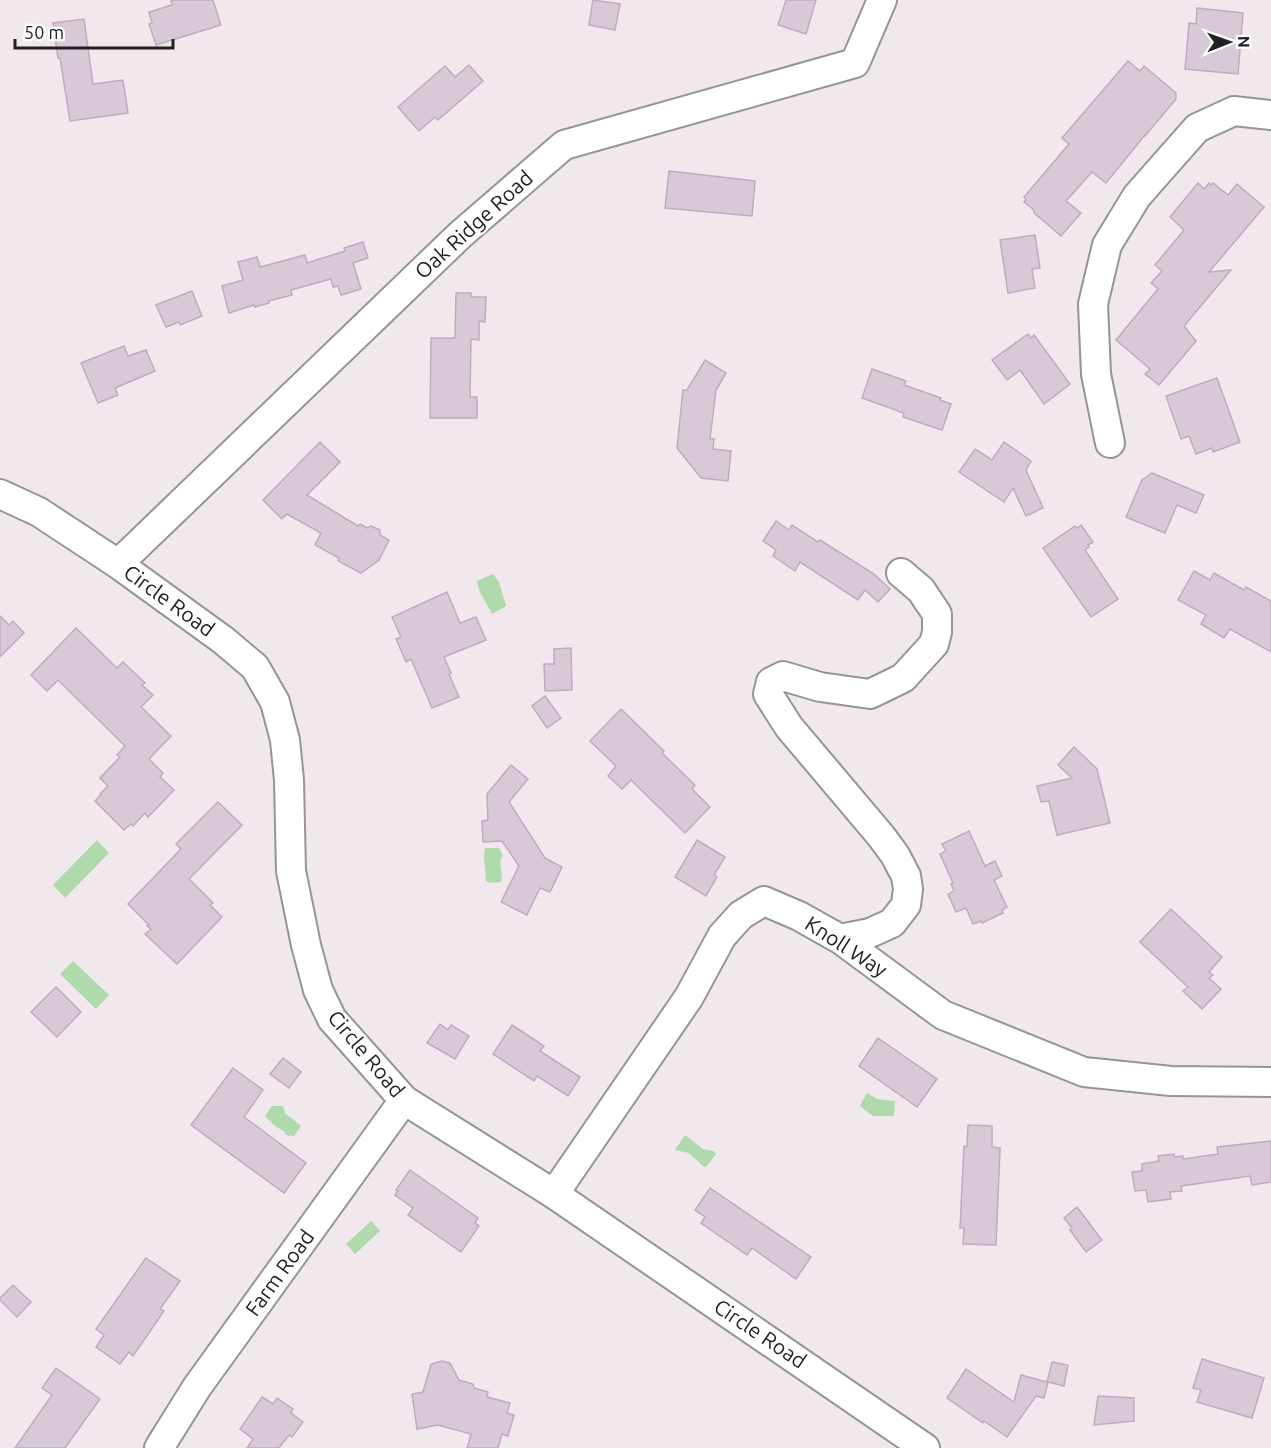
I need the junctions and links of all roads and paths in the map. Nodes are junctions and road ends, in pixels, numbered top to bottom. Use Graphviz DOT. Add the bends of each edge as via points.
graph roads {
  1 [pos="882,0"];
  2 [pos="1271,115"];
  3 [pos="1110,443"];
  4 [pos="0,494"];
  5 [pos="118,564"];
  6 [pos="901,573"];
  7 [pos="840,939"];
  8 [pos="1271,1082"];
  9 [pos="405,1100"];
  10 [pos="554,1194"];
  11 [pos="159,1448"];
  12 [pos="925,1448"];
  1 -- 5 [label="street, Oak Ridge Road" via="855,63 564,145 460,235"];
  2 -- 3 [label="street" via="1234,111 1197,128 1137,196 1107,245 1093,304 1096,374"];
  4 -- 5 [label="street, Circle Road" via="39,512"];
  5 -- 9 [label="street, Circle Road" via="255,668 275,702 287,760 291,871 318,990 332,1019"];
  6 -- 7 [label="street" via="921,590 937,614 934,644 903,678 870,694 820,687 783,676 771,682 768,694 789,727 881,836 906,876 906,904 892,923 870,933"];
  7 -- 8 [label="street, Knoll Way" via="943,1015 1084,1072 1171,1081"];
  7 -- 10 [label="street, Knoll Way" via="764,902 741,915 722,936 689,997"];
  9 -- 10 [label="street, Circle Road"];
  9 -- 11 [label="street, Farm Road" via="197,1387"];
  10 -- 12 [label="street, Circle Road"];
}
